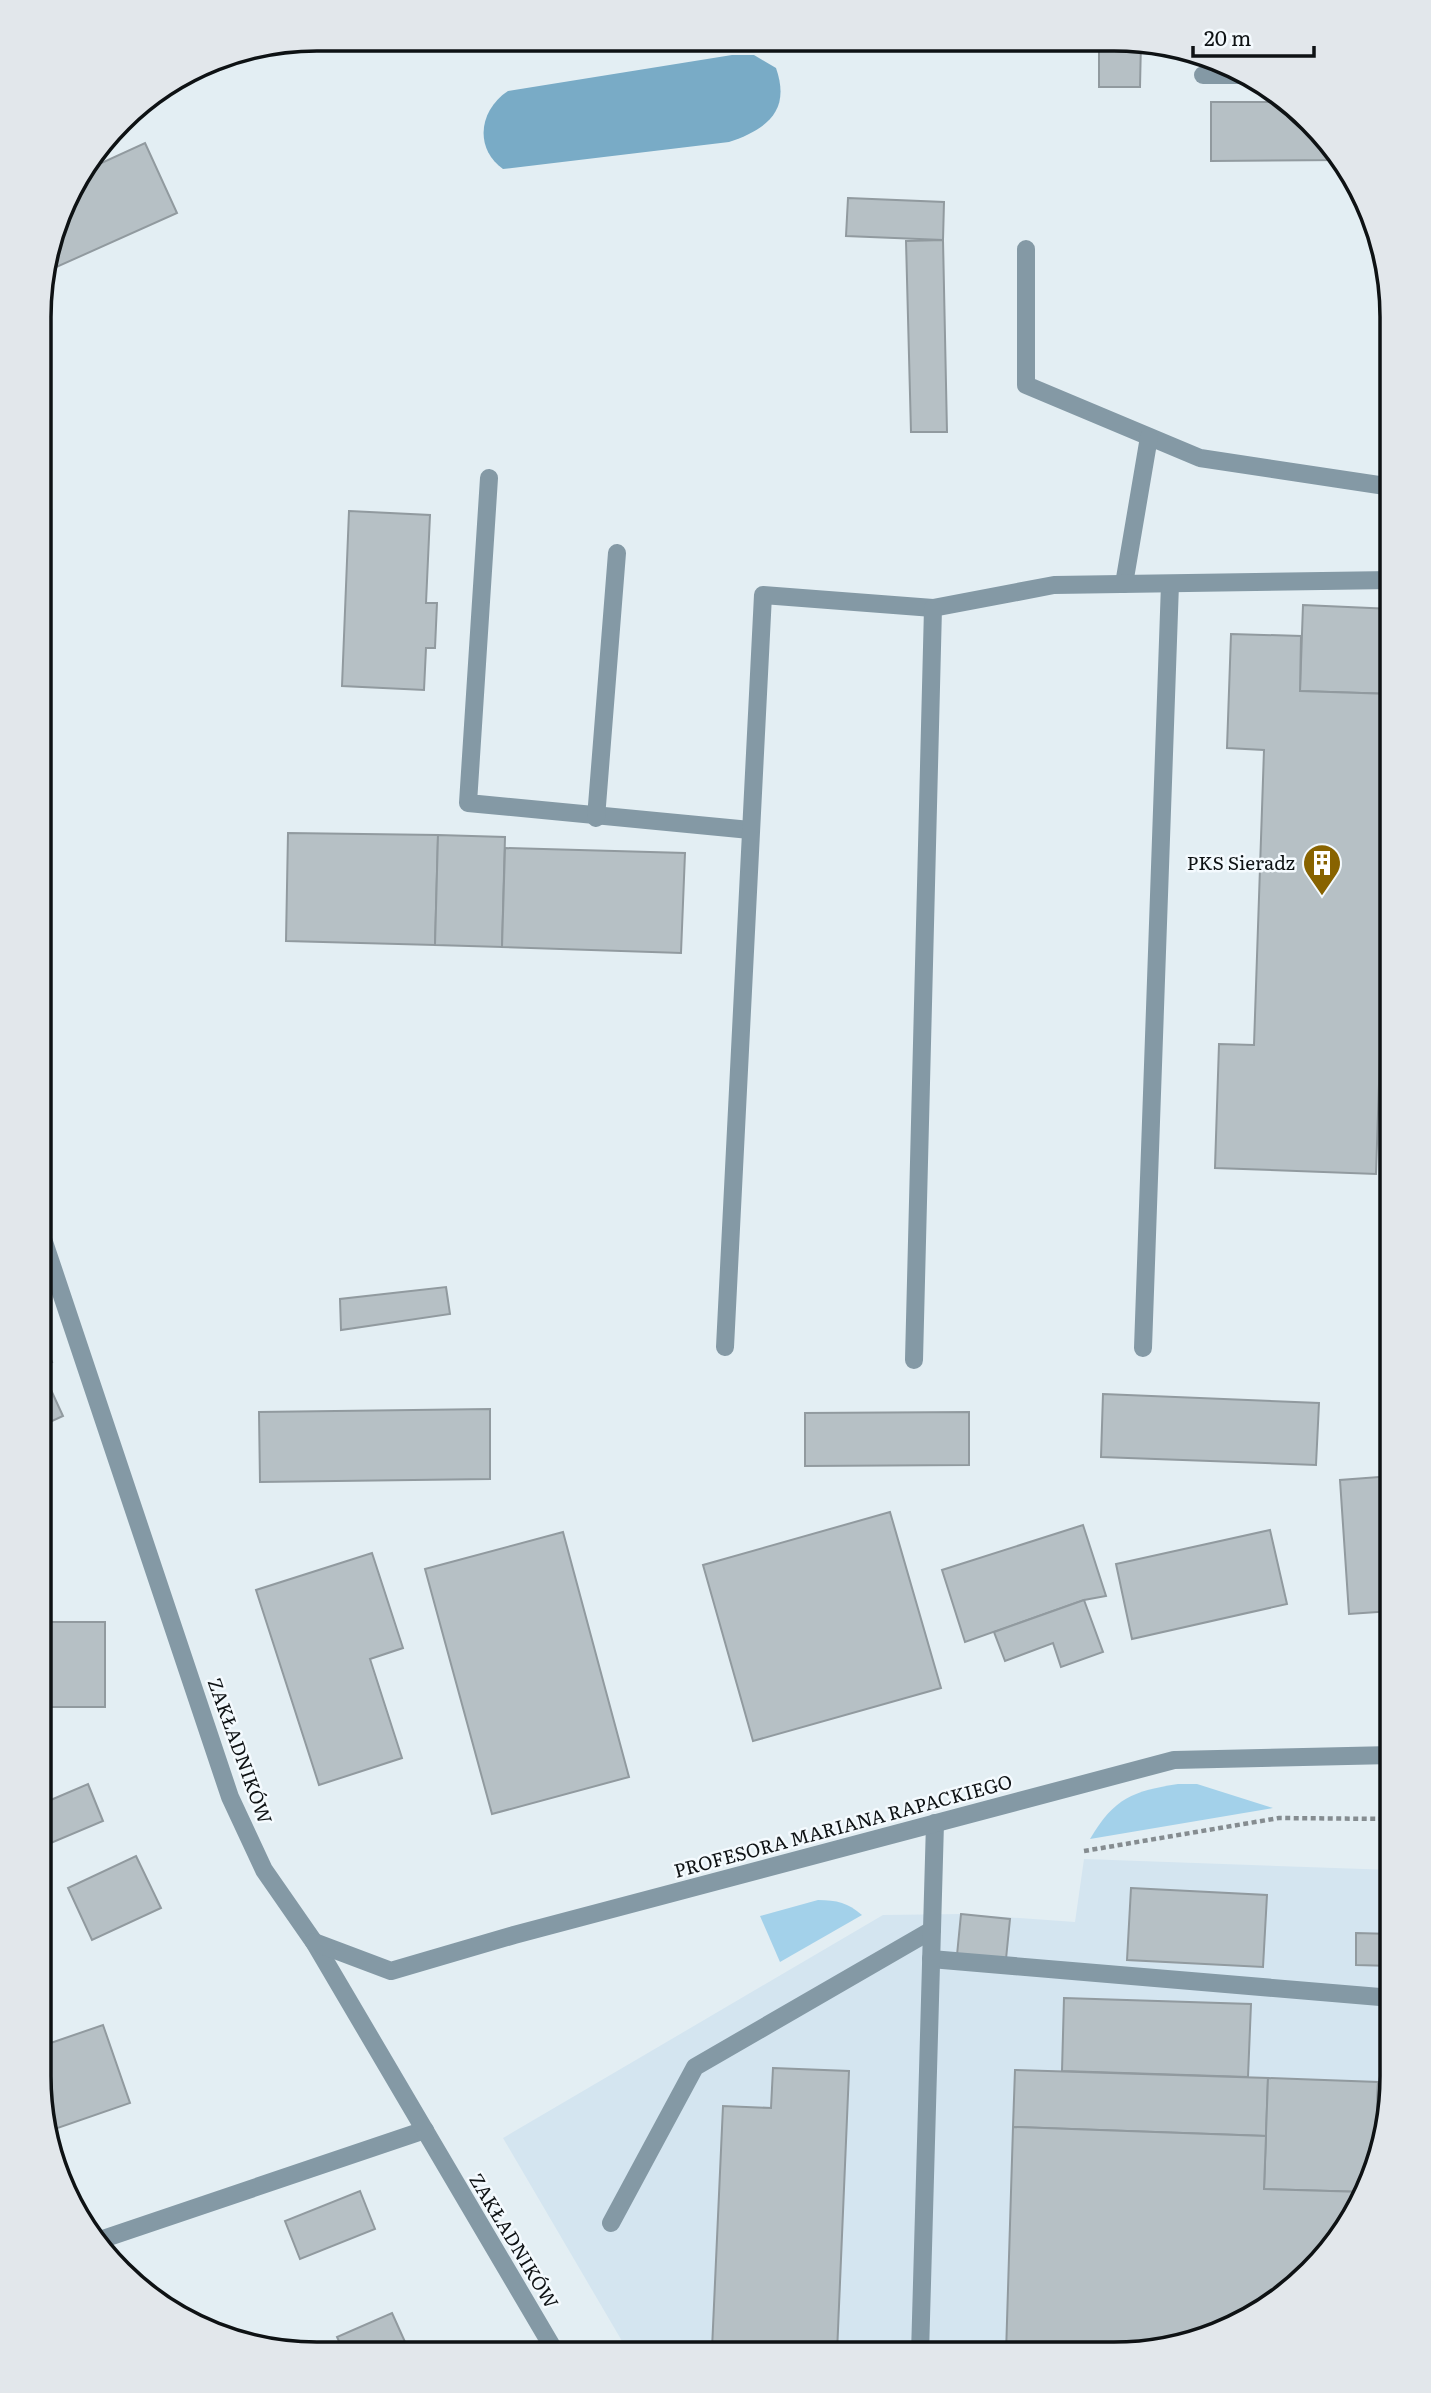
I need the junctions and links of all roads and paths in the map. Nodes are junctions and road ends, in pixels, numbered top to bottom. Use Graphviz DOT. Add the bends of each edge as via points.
graph roads {
  1 [pos="1203,75"];
  2 [pos="1225,75"];
  3 [pos="1026,249"];
  4 [pos="1149,437"];
  5 [pos="489,478"];
  6 [pos="1380,485"];
  7 [pos="617,553"];
  8 [pos="1380,580"];
  9 [pos="1124,584"];
  10 [pos="1170,584"];
  11 [pos="933,608"];
  12 [pos="596,818"];
  13 [pos="750,830"];
  14 [pos="51,1263"];
  15 [pos="725,1347"];
  16 [pos="1143,1348"];
  17 [pos="914,1360"];
  18 [pos="1380,1755"];
  19 [pos="1380,1819"];
  20 [pos="935,1823"];
  21 [pos="1084,1851"];
  22 [pos="932,1930"];
  23 [pos="314,1942"];
  24 [pos="931,1959"];
  25 [pos="1380,1997"];
  26 [pos="425,2130"];
  27 [pos="611,2223"];
  28 [pos="106,2238"];
  29 [pos="550,2342"];
  30 [pos="920,2342"];
  1 -- 2 [label="street"];
  3 -- 4 [label="street" via="1026,385"];
  4 -- 6 [label="street" via="1200,458"];
  4 -- 9 [label="street"];
  5 -- 12 [label="street" via="468,803"];
  7 -- 12 [label="street"];
  8 -- 10 [label="street"];
  9 -- 10 [label="street"];
  9 -- 11 [label="street" via="1054,585"];
  10 -- 16 [label="street"];
  11 -- 13 [label="street" via="762,595"];
  11 -- 17 [label="street"];
  12 -- 13 [label="street"];
  13 -- 15 [label="street"];
  14 -- 23 [label="street, ZAKŁADNIKÓW" via="230,1797 264,1870"];
  18 -- 20 [label="street, PROFESORA MARIANA RAPACKIEGO" via="1174,1760"];
  19 -- 21 [label="path" via="1279,1818"];
  20 -- 22 [label="street"];
  20 -- 23 [label="street, PROFESORA MARIANA RAPACKIEGO" via="391,1971"];
  22 -- 24 [label="street"];
  22 -- 27 [label="street" via="695,2067"];
  23 -- 26 [label="street, ZAKŁADNIKÓW"];
  24 -- 25 [label="street"];
  24 -- 30 [label="street"];
  26 -- 28 [label="street"];
  26 -- 29 [label="street, ZAKŁADNIKÓW"];
}
